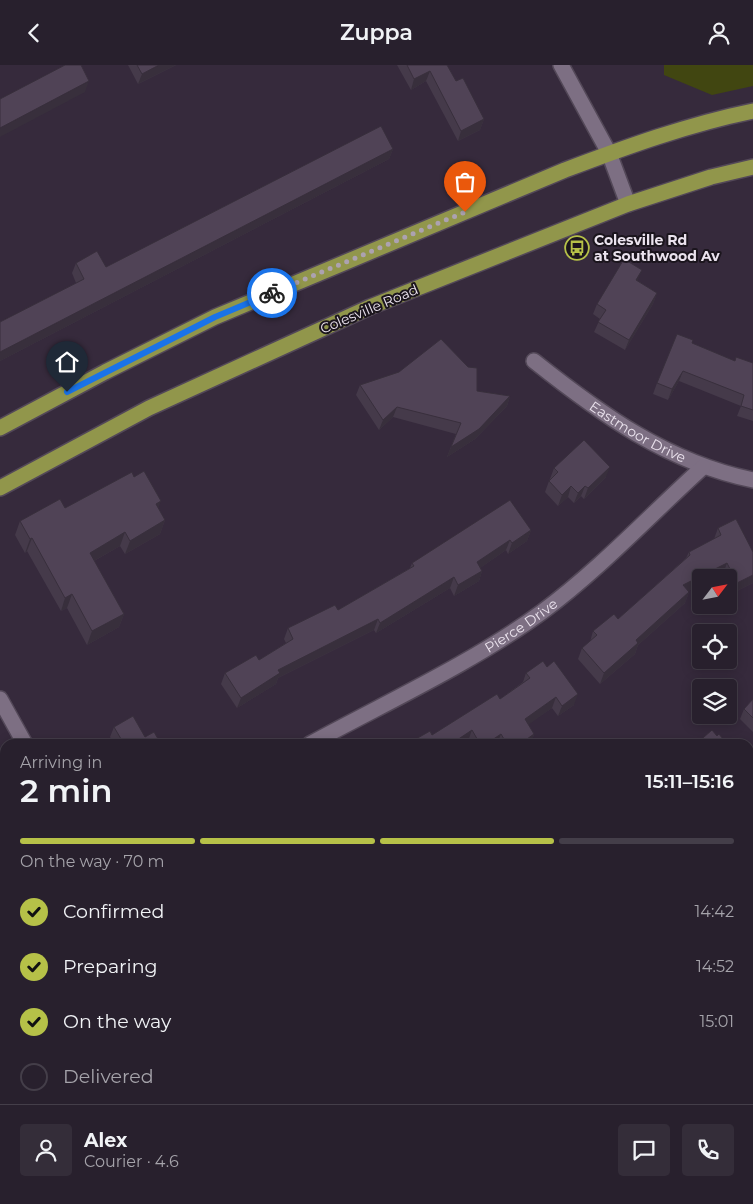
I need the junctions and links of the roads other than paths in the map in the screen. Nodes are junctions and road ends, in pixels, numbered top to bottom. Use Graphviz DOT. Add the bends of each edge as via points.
graph roads {
  1 [pos="561,65"];
  2 [pos="753,111"];
  3 [pos="609,153"];
  4 [pos="753,167"];
  5 [pos="628,204"];
  6 [pos="534,361"];
  7 [pos="0,428"];
  8 [pos="703,467"];
  9 [pos="753,480"];
  10 [pos="0,488"];
  11 [pos="0,699"];
  12 [pos="22,739"];
  13 [pos="319,739"];
  1 -- 3 [label="street"];
  2 -- 3 [label="highway"];
  3 -- 5 [label="street"];
  3 -- 7 [label="highway" via="215,317"];
  4 -- 5 [label="highway, Colesville Road"];
  5 -- 10 [label="highway, Colesville Road" via="370,307 279,347 149,408"];
  6 -- 8 [label="street, Eastmoor Drive" via="609,419 668,452"];
  8 -- 9 [label="street, Eastmoor Drive"];
  8 -- 13 [label="street, Pierce Drive" via="579,584 533,618 502,639"];
  11 -- 12 [label="street"];
}
